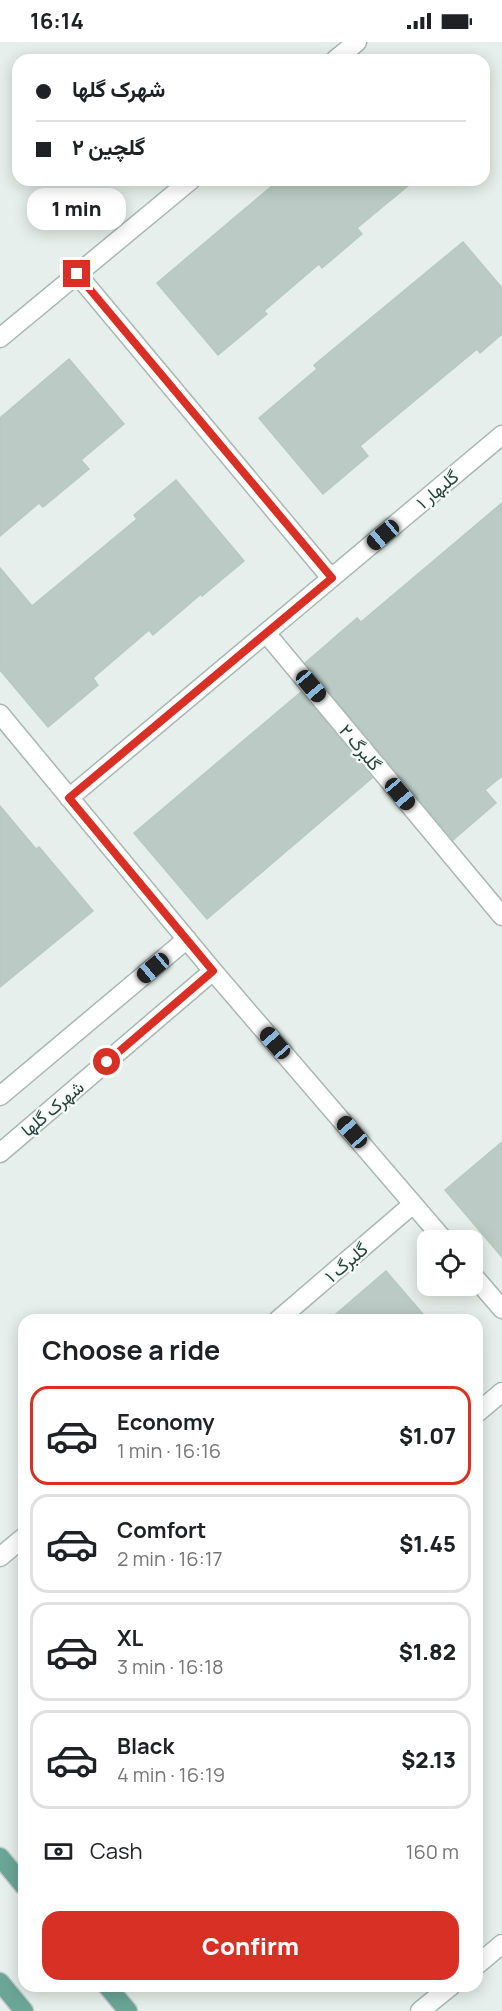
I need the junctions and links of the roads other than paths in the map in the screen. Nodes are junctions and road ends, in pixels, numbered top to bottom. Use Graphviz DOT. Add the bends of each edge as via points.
graph roads {
  1 [pos="357,42"];
  2 [pos="342,54"];
  3 [pos="184,186"];
  4 [pos="77,274"];
  5 [pos="0,338"];
  6 [pos="502,435"];
  7 [pos="332,578"];
  8 [pos="266,633"];
  9 [pos="0,714"];
  10 [pos="69,798"];
  11 [pos="502,916"];
  12 [pos="187,939"];
  13 [pos="213,971"];
  14 [pos="0,1096"];
  15 [pos="0,1153"];
  16 [pos="413,1204"];
  17 [pos="435,1230"];
  18 [pos="483,1287"];
  19 [pos="502,1309"];
  20 [pos="285,1314"];
  21 [pos="502,1392"];
  22 [pos="483,1408"];
  23 [pos="18,1542"];
  24 [pos="0,1557"];
  25 [pos="0,1857"];
  26 [pos="18,1879"];
  27 [pos="502,1944"];
  28 [pos="483,1960"];
  29 [pos="0,1982"];
  30 [pos="112,1992"];
  31 [pos="444,1992"];
  32 [pos="24,2011"];
  33 [pos="128,2011"];
  34 [pos="420,2011"];
  1 -- 2 [label="street"];
  3 -- 4 [label="street"];
  4 -- 5 [label="street"];
  4 -- 7 [label="street"];
  6 -- 7 [label="street, گلبهار ۱"];
  7 -- 8 [label="street, گلبهار ۱"];
  8 -- 10 [label="street, گلبهار ۱"];
  8 -- 11 [label="street, گلبرگ ۲"];
  9 -- 10 [label="street"];
  10 -- 12 [label="street"];
  12 -- 13 [label="street"];
  12 -- 14 [label="street"];
  13 -- 15 [label="street, شهرک گلها"];
  13 -- 16 [label="street"];
  16 -- 17 [label="street"];
  16 -- 20 [label="street, گلبرگ ۱"];
  18 -- 19 [label="street"];
  21 -- 22 [label="street"];
  23 -- 24 [label="street"];
  25 -- 26 [label="main road"];
  27 -- 28 [label="street"];
  29 -- 32 [label="main road"];
  30 -- 33 [label="main road"];
  31 -- 34 [label="street"];
}
